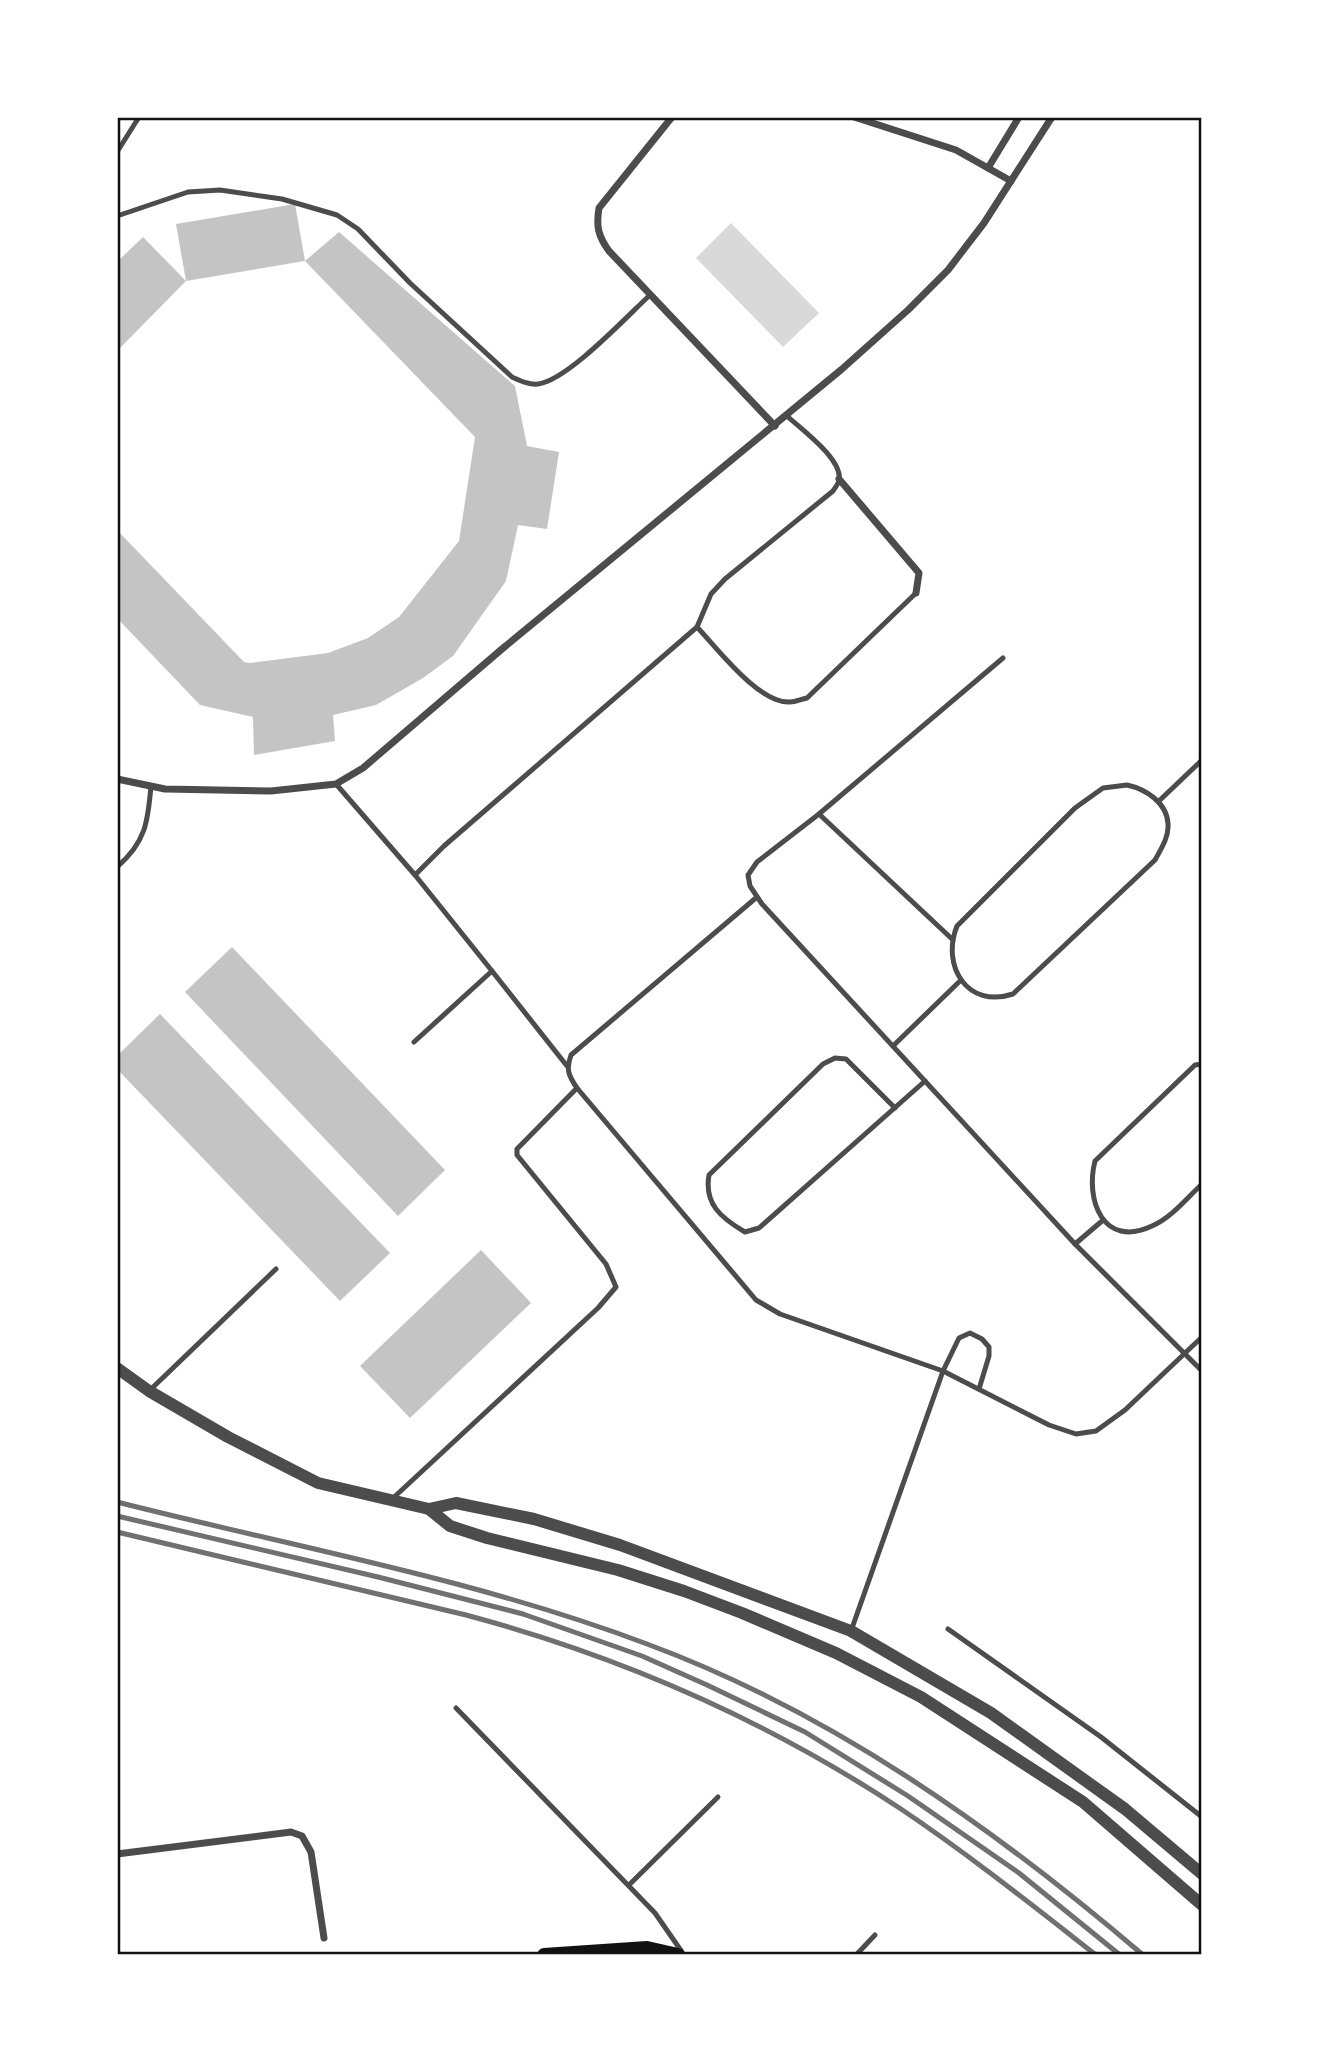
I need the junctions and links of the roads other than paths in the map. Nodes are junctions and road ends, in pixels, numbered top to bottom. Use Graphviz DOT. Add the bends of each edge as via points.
graph roads {
  1 [pos="139,117"];
  2 [pos="672,117"];
  3 [pos="854,117"];
  4 [pos="1020,117"];
  5 [pos="1052,117"];
  6 [pos="117,152"];
  7 [pos="988,168"];
  8 [pos="1011,181"];
  9 [pos="117,216"];
  10 [pos="650,295"];
  11 [pos="787,416"];
  12 [pos="775,426"];
  13 [pos="839,479"];
  14 [pos="916,593"];
  15 [pos="697,627"];
  16 [pos="1003,658"];
  17 [pos="1202,760"];
  18 [pos="117,779"];
  19 [pos="336,784"];
  20 [pos="150,786"];
  21 [pos="1159,802"];
  22 [pos="819,814"];
  23 [pos="117,867"];
  24 [pos="415,875"];
  25 [pos="757,897"];
  26 [pos="952,939"];
  27 [pos="492,971"];
  28 [pos="961,980"];
  29 [pos="414,1042"];
  30 [pos="893,1046"];
  31 [pos="1202,1064"];
  32 [pos="567,1066"];
  33 [pos="925,1081"];
  34 [pos="577,1087"];
  35 [pos="895,1108"];
  36 [pos="1202,1184"];
  37 [pos="1102,1221"];
  38 [pos="1075,1244"];
  39 [pos="276,1269"];
  40 [pos="1202,1337"];
  41 [pos="1185,1353"];
  42 [pos="117,1368"];
  43 [pos="943,1371"];
  44 [pos="1202,1371"];
  45 [pos="979,1389"];
  46 [pos="149,1391"];
  47 [pos="391,1500"];
  48 [pos="429,1509"];
  49 [pos="948,1629"];
  50 [pos="851,1631"];
  51 [pos="456,1708"];
  52 [pos="718,1797"];
  53 [pos="1202,1818"];
  54 [pos="119,1853"];
  55 [pos="1202,1874"];
  56 [pos="629,1885"];
  57 [pos="1202,1905"];
  58 [pos="875,1935"];
  59 [pos="324,1938"];
  60 [pos="544,1955"];
  61 [pos="678,1955"];
  62 [pos="684,1955"];
  63 [pos="856,1955"];
  1 -- 6 [label="lane"];
  2 -- 10 [label="street" via="599,208 596,225 609,251"];
  3 -- 7 [label="street" via="956,150"];
  4 -- 7 [label="street"];
  5 -- 8 [label="street"];
  7 -- 8 [label="street"];
  8 -- 11 [label="street" via="948,270"];
  9 -- 10 [label="lane" via="188,192 220,190 282,198 337,215 358,229 512,377 531,384 561,374"];
  10 -- 12 [label="street"];
  11 -- 12 [label="street"];
  11 -- 13 [label="lane" via="830,456"];
  12 -- 19 [label="street" via="363,768"];
  13 -- 14 [label="street" via="919,573"];
  13 -- 15 [label="lane" via="833,491 724,579 711,594"];
  14 -- 15 [label="lane" via="807,698 789,702 754,686"];
  15 -- 24 [label="lane"];
  16 -- 22 [label="lane"];
  17 -- 21 [label="lane"];
  18 -- 20 [label="street"];
  19 -- 20 [label="street" via="271,791"];
  19 -- 24 [label="lane"];
  20 -- 23 [label="lane" via="148,824"];
  21 -- 26 [label="lane" via="1141,788 1103,788 1075,808 957,926"];
  21 -- 28 [label="lane" via="1168,822 1166,839 1155,860 1025,984 998,999 969,990"];
  22 -- 25 [label="lane" via="757,862 748,875"];
  22 -- 26 [label="lane"];
  24 -- 27 [label="lane"];
  25 -- 30 [label="lane"];
  25 -- 32 [label="lane" via="571,1055"];
  26 -- 28 [label="lane" via="951,956"];
  27 -- 29 [label="lane"];
  27 -- 32 [label="lane"];
  28 -- 30 [label="lane"];
  30 -- 33 [label="lane"];
  31 -- 37 [label="lane" via="1195,1065 1095,1161 1090,1179"];
  32 -- 34 [label="lane"];
  33 -- 35 [label="lane"];
  33 -- 38 [label="lane"];
  34 -- 43 [label="lane" via="756,1300 780,1314"];
  34 -- 47 [label="lane" via="517,1149 517,1155 606,1264 616,1287"];
  35 -- 35 [label="lane" via="759,1228 746,1232 711,1204 706,1190 709,1175 835,1058 846,1059"];
  36 -- 37 [label="lane" via="1164,1220 1150,1227 1125,1230"];
  37 -- 38 [label="lane"];
  38 -- 41 [label="lane"];
  39 -- 46 [label="lane"];
  40 -- 41 [label="lane"];
  41 -- 44 [label="lane"];
  41 -- 45 [label="lane" via="1096,1432 1076,1434 1049,1425"];
  42 -- 46 [label="street"];
  43 -- 45 [label="lane"];
  43 -- 45 [label="lane" via="959,1338 970,1333 989,1347"];
  43 -- 50 [label="lane"];
  46 -- 47 [label="street" via="318,1483"];
  47 -- 48 [label="street"];
  48 -- 50 [label="street" via="456,1503 534,1519 620,1545"];
  48 -- 57 [label="street" via="450,1526 684,1591 836,1653 921,1697 1083,1802"];
  49 -- 53 [label="lane" via="1101,1737"];
  50 -- 55 [label="street" via="991,1713 1125,1809"];
  51 -- 56 [label="lane"];
  52 -- 56 [label="lane"];
  54 -- 59 [label="street" via="291,1832 302,1836 311,1852"];
  56 -- 62 [label="lane"];
  58 -- 63 [label="lane"];
  60 -- 61 [label="main road" via="647,1948"];
}
